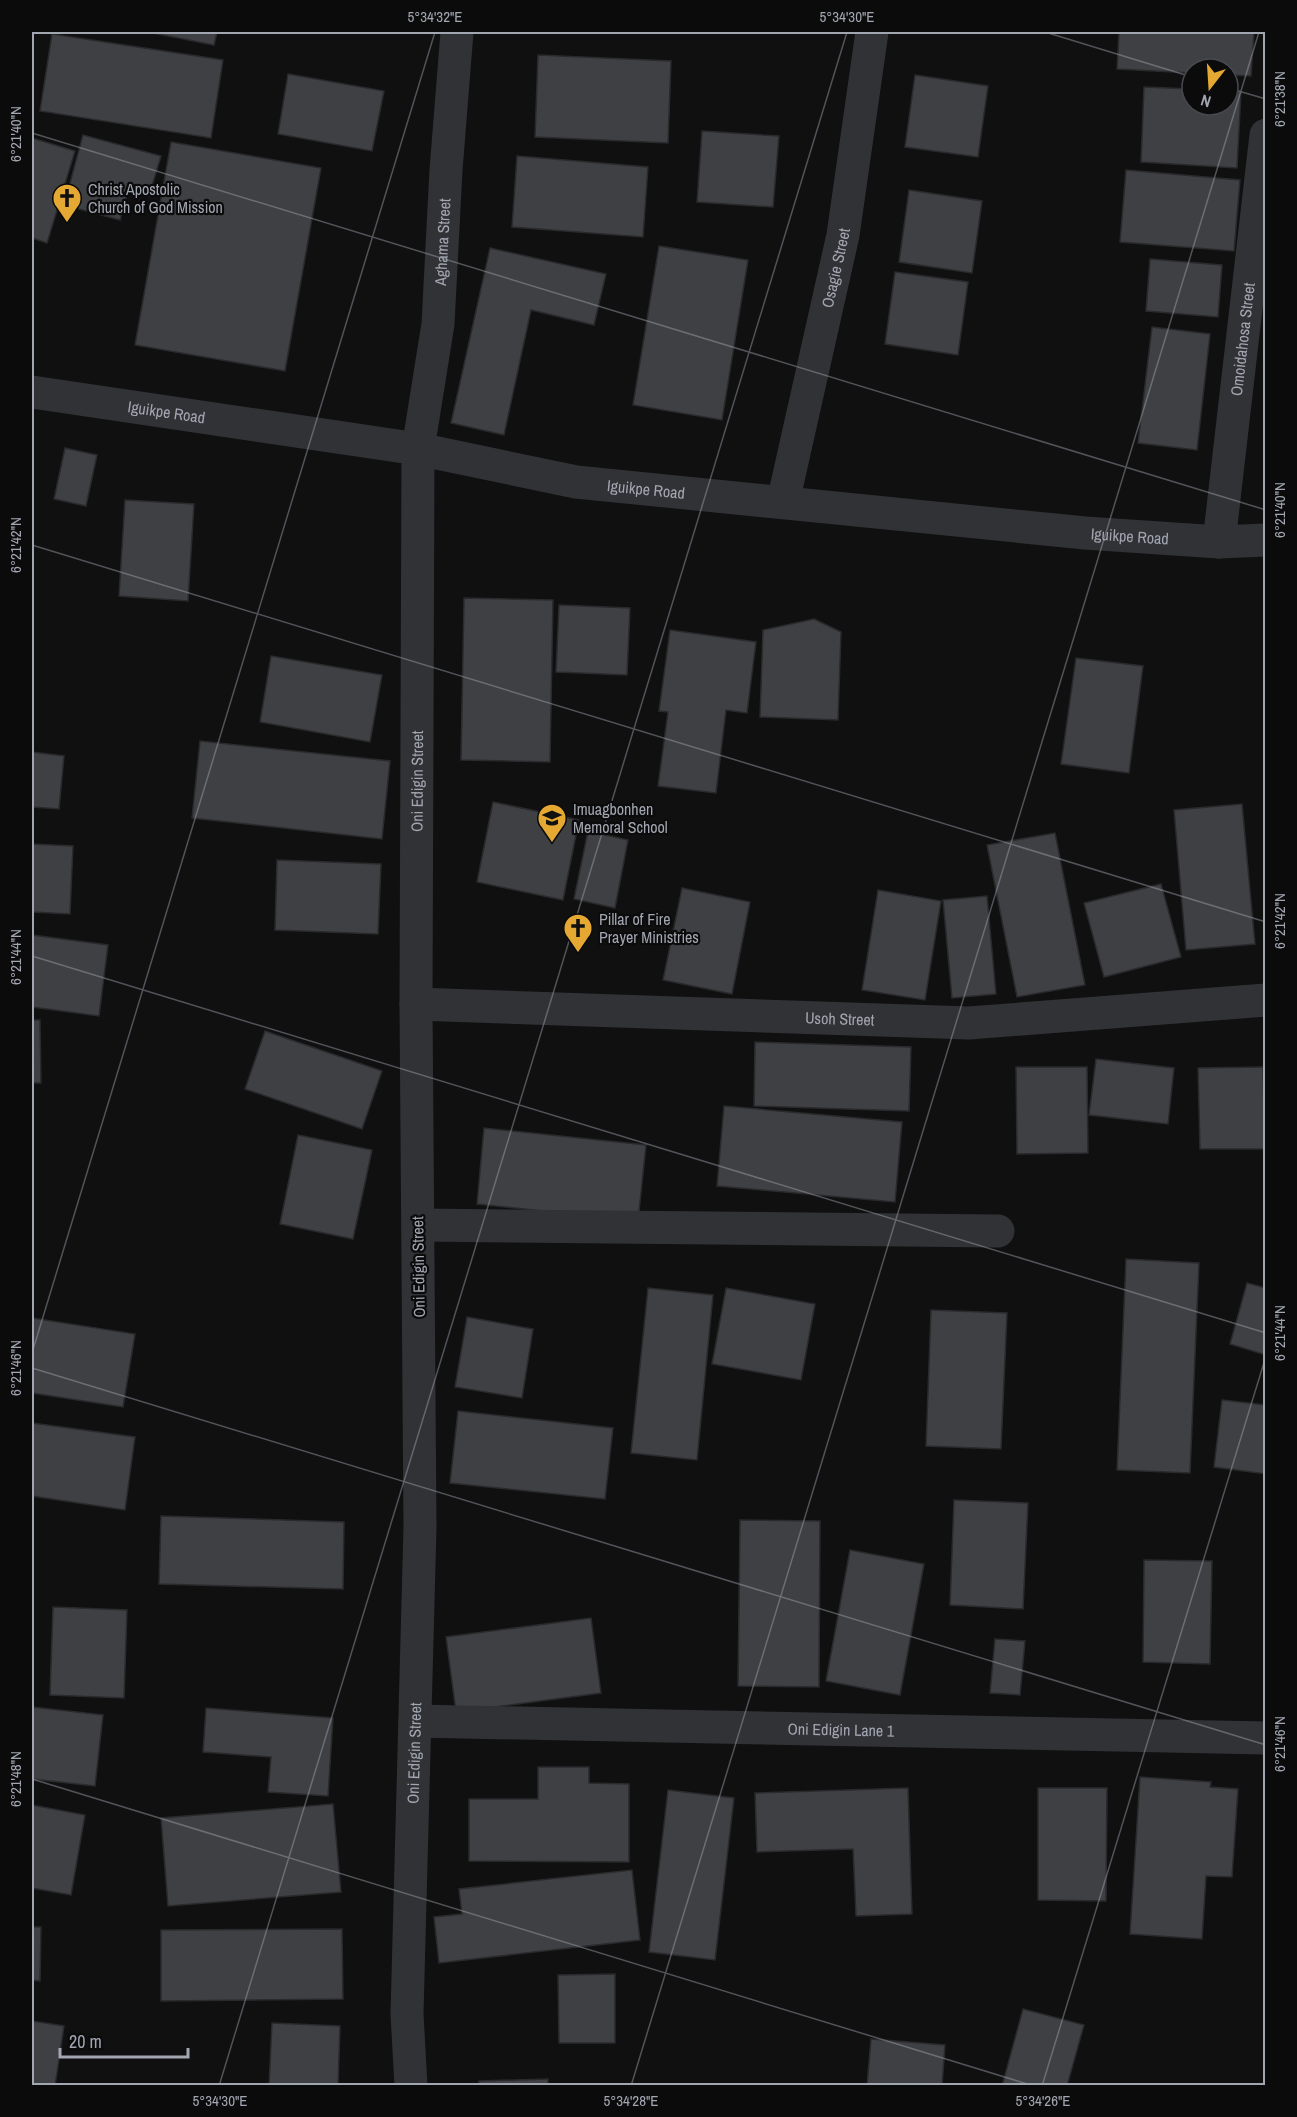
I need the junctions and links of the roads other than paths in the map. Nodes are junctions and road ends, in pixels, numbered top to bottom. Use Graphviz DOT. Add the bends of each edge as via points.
graph roads {
  1 [pos="457,32"];
  2 [pos="872,32"];
  3 [pos="1266,135"];
  4 [pos="32,392"];
  5 [pos="418,449"];
  6 [pos="783,502"];
  7 [pos="1266,540"];
  8 [pos="1219,542"];
  9 [pos="1266,1000"];
  10 [pos="416,1004"];
  11 [pos="418,1225"];
  12 [pos="998,1231"];
  13 [pos="415,1720"];
  14 [pos="1266,1738"];
  15 [pos="411,2085"];
  1 -- 5 [label="street, Aghama Street" via="438,324"];
  2 -- 6 [label="street, Osagie Street" via="843,235"];
  3 -- 8 [label="street, Omoidahosa Street"];
  4 -- 5 [label="street, Iguikpe Road"];
  5 -- 6 [label="street, Iguikpe Road" via="576,482"];
  5 -- 10 [label="street, Oni Edigin Street"];
  6 -- 8 [label="street, Iguikpe Road" via="1085,533"];
  7 -- 8 [label="street, Iguikpe Road"];
  9 -- 10 [label="street, Usoh Street" via="969,1023"];
  10 -- 11 [label="street, Oni Edigin Street"];
  11 -- 12 [label="street"];
  11 -- 13 [label="street, Oni Edigin Street" via="420,1527"];
  13 -- 14 [label="street, Oni Edigin Lane 1"];
  13 -- 15 [label="street, Oni Edigin Street" via="407,2014"];
}
